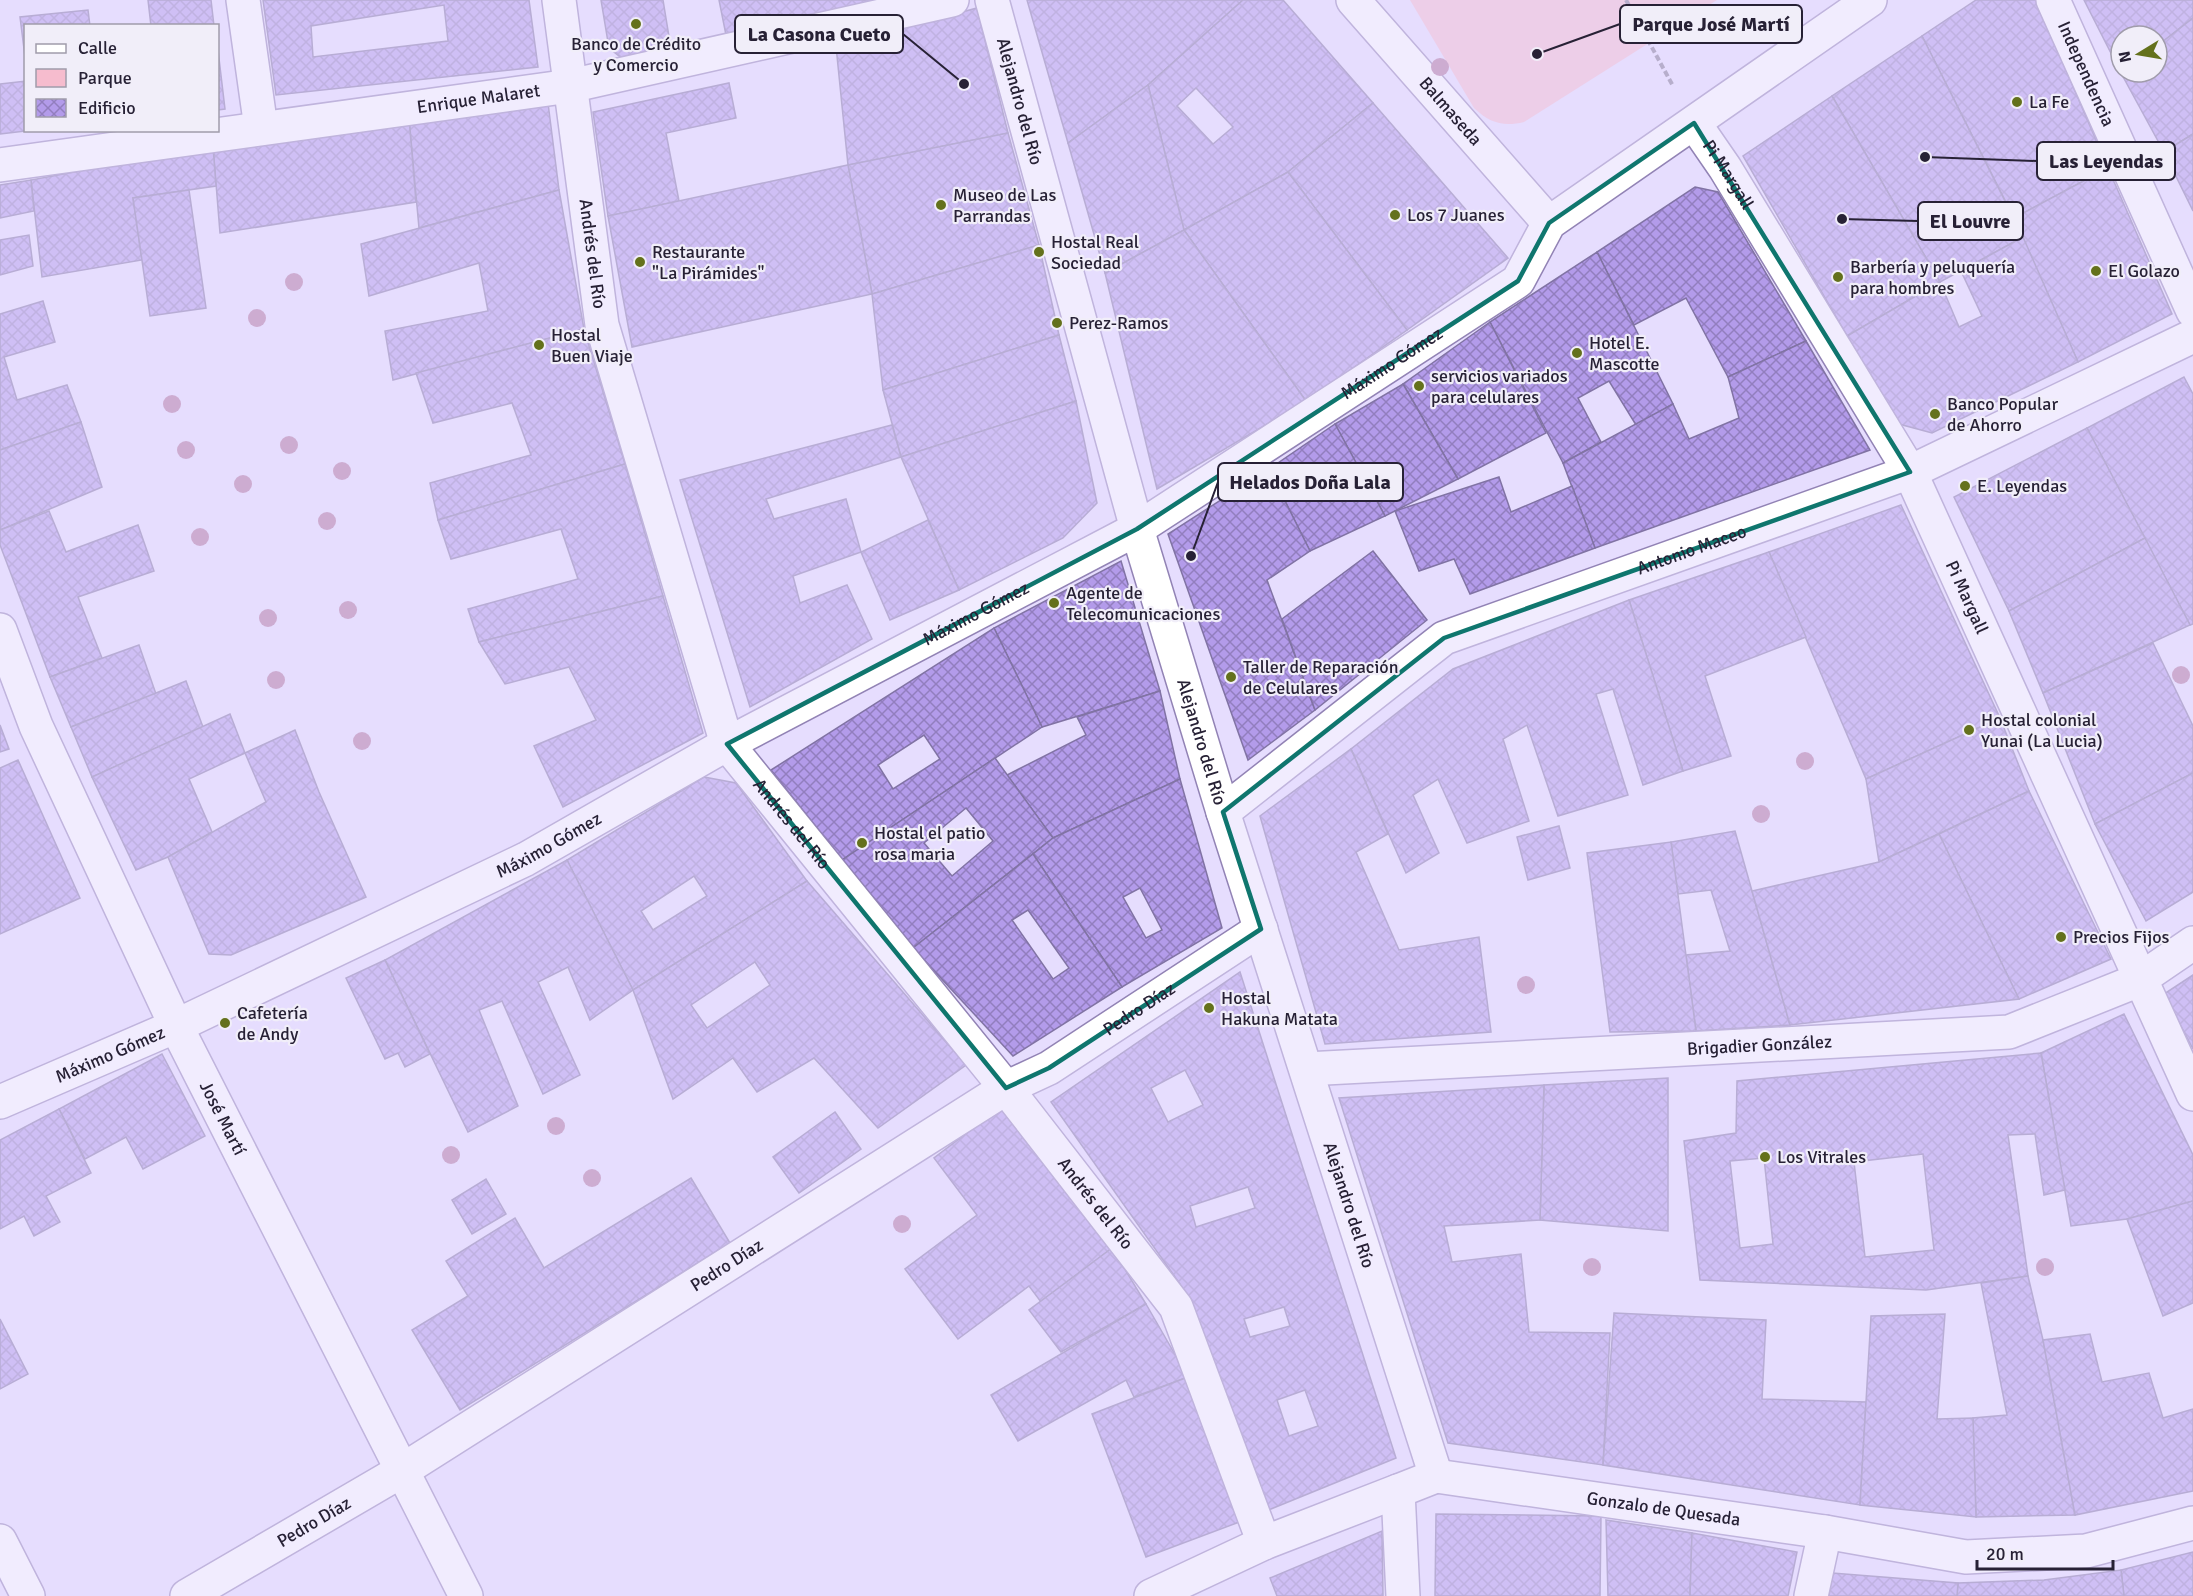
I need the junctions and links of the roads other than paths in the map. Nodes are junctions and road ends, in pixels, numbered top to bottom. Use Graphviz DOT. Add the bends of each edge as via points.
graph roads {
  1 [pos="243,0"];
  2 [pos="559,0"];
  3 [pos="952,0"];
  4 [pos="992,0"];
  5 [pos="1353,0"];
  6 [pos="1870,0"];
  7 [pos="2053,0"];
  8 [pos="570,86"];
  9 [pos="1694,123"];
  10 [pos="261,128"];
  11 [pos="0,165"];
  12 [pos="1549,223"];
  13 [pos="2193,311"];
  14 [pos="2193,336"];
  15 [pos="1910,472"];
  16 [pos="1137,529"];
  17 [pos="0,630"];
  18 [pos="727,744"];
  19 [pos="1223,812"];
  20 [pos="1262,929"];
  21 [pos="2193,943"];
  22 [pos="2139,980"];
  23 [pos="176,1026"];
  24 [pos="1306,1069"];
  25 [pos="1006,1088"];
  26 [pos="2193,1094"];
  27 [pos="0,1102"];
  28 [pos="403,1470"];
  29 [pos="1436,1476"];
  30 [pos="1398,1491"];
  31 [pos="2193,1523"];
  32 [pos="1825,1532"];
  33 [pos="0,1541"];
  34 [pos="1264,1543"];
  35 [pos="28,1596"];
  36 [pos="187,1596"];
  37 [pos="466,1596"];
  38 [pos="1151,1596"];
  39 [pos="1403,1596"];
  40 [pos="1811,1596"];
  1 -- 10 [label="street"];
  2 -- 8 [label="street, Andrés del Río"];
  3 -- 8 [label="street, Enrique Malaret"];
  4 -- 16 [label="street, Alejandro del Río"];
  5 -- 12 [label="street, Balmaseda"];
  6 -- 9 [label="street, Máximo Gómez"];
  7 -- 13 [label="street, Independencia"];
  8 -- 10 [label="street, Enrique Malaret"];
  8 -- 18 [label="street, Andrés del Río" via="602,325"];
  9 -- 12 [label="street, Máximo Gómez"];
  9 -- 15 [label="street, Pi Margall"];
  10 -- 11 [label="street, Enrique Malaret"];
  12 -- 16 [label="street, Máximo Gómez" via="1518,281"];
  14 -- 15 [label="street, Antonio Maceo"];
  15 -- 19 [label="street, Antonio Maceo" via="1444,638"];
  15 -- 22 [label="street, Pi Margall"];
  16 -- 18 [label="street, Máximo Gómez"];
  16 -- 19 [label="street, Alejandro del Río"];
  17 -- 23 [label="street, José Martí" via="36,726"];
  18 -- 23 [label="street, Máximo Gómez" via="526,859"];
  18 -- 25 [label="street, Andrés del Río"];
  19 -- 20 [label="street, Alejandro del Río"];
  20 -- 24 [label="street, Alejandro del Río"];
  20 -- 25 [label="street, Pedro Díaz" via="1049,1068"];
  21 -- 22 [label="street, Brigadier González"];
  22 -- 24 [label="street, Brigadier González" via="2009,1032"];
  22 -- 26 [label="street, Pi Margall"];
  23 -- 27 [label="street, Máximo Gómez"];
  23 -- 28 [label="street, José Martí"];
  24 -- 29 [label="street, Alejandro del Río"];
  25 -- 28 [label="street, Pedro Díaz"];
  25 -- 34 [label="street, Andrés del Río" via="1176,1307"];
  28 -- 36 [label="street, Pedro Díaz"];
  28 -- 37 [label="street, José Martí"];
  29 -- 30 [label="street, Gonzalo de Quesada"];
  29 -- 32 [label="street, Gonzalo de Quesada"];
  30 -- 34 [label="street, Gonzalo de Quesada"];
  30 -- 39 [label="street"];
  31 -- 32 [label="street, Gonzalo de Quesada" via="2086,1551 1966,1557"];
  32 -- 40 [label="street"];
  33 -- 35 [label="street"];
  34 -- 38 [label="street, Gonzalo de Quesada"];
}
